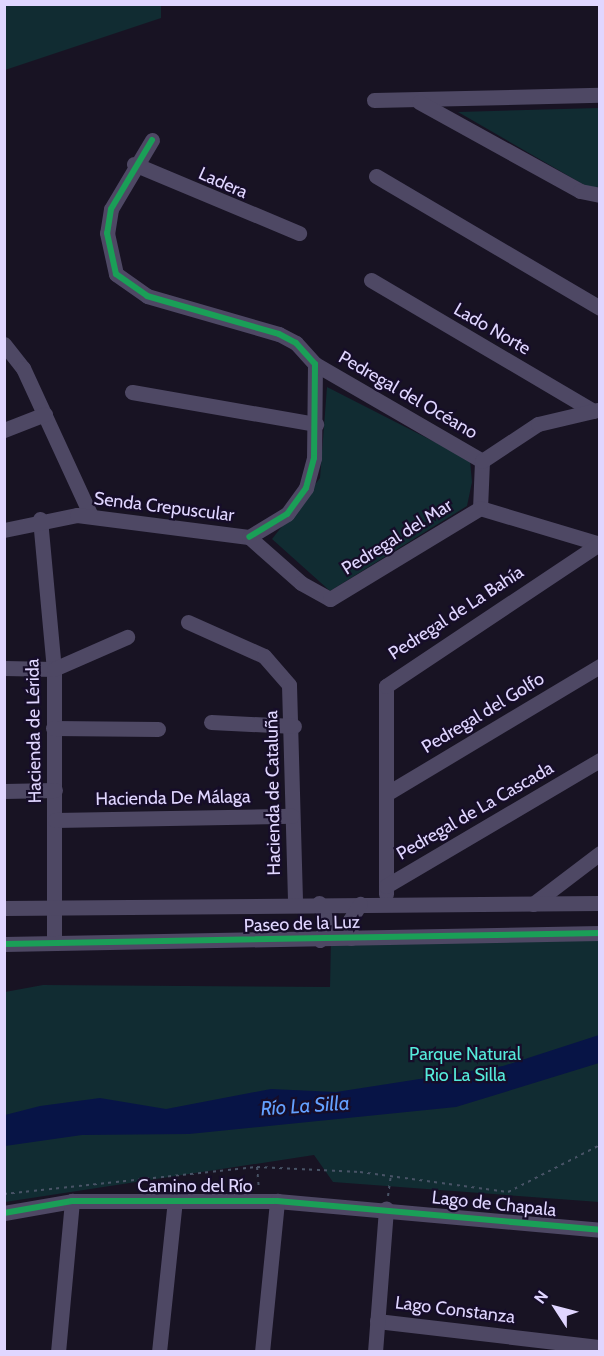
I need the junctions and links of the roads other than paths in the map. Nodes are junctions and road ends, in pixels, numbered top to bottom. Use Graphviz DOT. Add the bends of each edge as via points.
graph roads {
  1 [pos="600,95"];
  2 [pos="374,100"];
  3 [pos="418,101"];
  4 [pos="152,140"];
  5 [pos="134,165"];
  6 [pos="376,176"];
  7 [pos="600,195"];
  8 [pos="299,233"];
  9 [pos="371,280"];
  10 [pos="600,308"];
  11 [pos="4,344"];
  12 [pos="315,364"];
  13 [pos="132,392"];
  14 [pos="596,410"];
  15 [pos="45,414"];
  16 [pos="316,424"];
  17 [pos="4,430"];
  18 [pos="482,461"];
  19 [pos="480,508"];
  20 [pos="90,516"];
  21 [pos="40,519"];
  22 [pos="4,530"];
  23 [pos="249,537"];
  24 [pos="599,544"];
  25 [pos="335,598"];
  26 [pos="188,622"];
  27 [pos="127,637"];
  28 [pos="600,666"];
  29 [pos="4,668"];
  30 [pos="54,669"];
  31 [pos="211,722"];
  32 [pos="294,726"];
  33 [pos="53,728"];
  34 [pos="158,729"];
  35 [pos="600,760"];
  36 [pos="55,790"];
  37 [pos="4,791"];
  38 [pos="386,794"];
  39 [pos="292,816"];
  40 [pos="55,820"];
  41 [pos="600,853"];
  42 [pos="386,886"];
  43 [pos="295,903"];
  44 [pos="319,903"];
  45 [pos="600,903"];
  46 [pos="360,904"];
  47 [pos="386,904"];
  48 [pos="533,904"];
  49 [pos="56,908"];
  50 [pos="4,909"];
  51 [pos="600,933"];
  52 [pos="351,938"];
  53 [pos="321,940"];
  54 [pos="54,943"];
  55 [pos="4,944"];
  56 [pos="72,1200"];
  57 [pos="176,1201"];
  58 [pos="270,1201"];
  59 [pos="386,1208"];
  60 [pos="4,1213"];
  61 [pos="600,1230"];
  62 [pos="377,1321"];
  63 [pos="600,1347"];
  64 [pos="58,1352"];
  65 [pos="159,1352"];
  66 [pos="262,1352"];
  67 [pos="375,1352"];
  1 -- 3 [label="street"];
  2 -- 3 [label="street"];
  3 -- 7 [label="street" via="580,191"];
  4 -- 5 [label="street, Pedregal del Océano"];
  5 -- 8 [label="street, Ladera"];
  5 -- 12 [label="street, Pedregal del Océano" via="114,201 107,233 117,274 147,296 279,334 296,343"];
  6 -- 10 [label="street"];
  9 -- 14 [label="street, Lado Norte"];
  11 -- 15 [label="street" via="23,368"];
  12 -- 16 [label="street, Pedregal del Océano"];
  12 -- 18 [label="street, Pedregal del Océano"];
  13 -- 16 [label="street"];
  14 -- 18 [label="street" via="538,424"];
  15 -- 17 [label="street"];
  15 -- 20 [label="street"];
  16 -- 23 [label="street, Pedregal del Océano" via="310,478 302,497 287,514"];
  18 -- 19 [label="street"];
  19 -- 24 [label="street"];
  19 -- 25 [label="street, Pedregal del Mar"];
  20 -- 21 [label="street, Senda Crepuscular"];
  20 -- 23 [label="street, Senda Crepuscular"];
  21 -- 22 [label="street, Senda Crepuscular"];
  21 -- 30 [label="street, Hacienda de Lérida"];
  23 -- 25 [label="street, Senda Crepuscular" via="302,583"];
  24 -- 38 [label="street, Pedregal de La Bahía" via="389,681 382,696"];
  26 -- 32 [label="street, Hacienda de Cataluña" via="264,656 289,685"];
  27 -- 30 [label="street"];
  28 -- 38 [label="street, Pedregal del Golfo"];
  29 -- 30 [label="street"];
  30 -- 33 [label="street, Hacienda de Lérida"];
  31 -- 32 [label="street"];
  32 -- 39 [label="street, Hacienda de Cataluña"];
  33 -- 34 [label="street"];
  33 -- 36 [label="street, Hacienda de Lérida"];
  35 -- 42 [label="street, Pedregal de La Cascada"];
  36 -- 37 [label="street"];
  36 -- 40 [label="street, Hacienda de Lérida"];
  38 -- 42 [label="street, Pedregal de La Bahía"];
  39 -- 40 [label="street, Hacienda De Málaga"];
  39 -- 43 [label="street, Hacienda de Cataluña"];
  40 -- 49 [label="street, Hacienda de Lérida"];
  41 -- 48 [label="street"];
  42 -- 47 [label="street"];
  43 -- 44 [label="street, Paseo de la Luz"];
  43 -- 49 [label="street, Paseo de la Luz"];
  44 -- 46 [label="street, Paseo de la Luz"];
  44 -- 53 [label="street" via="328,924"];
  45 -- 48 [label="street, Paseo de la Luz"];
  46 -- 47 [label="street, Paseo de la Luz"];
  46 -- 52 [label="street" via="350,920"];
  47 -- 48 [label="street, Paseo de la Luz"];
  49 -- 50 [label="street, Paseo de la Luz"];
  49 -- 54 [label="street, Hacienda de Lérida"];
  51 -- 52 [label="street, Paseo de la Luz"];
  52 -- 53 [label="street, Paseo de la Luz"];
  53 -- 54 [label="street, Paseo de la Luz"];
  54 -- 55 [label="street, Paseo de la Luz"];
  56 -- 57 [label="street, Camino del Río"];
  56 -- 60 [label="street, Camino del Río"];
  56 -- 64 [label="street"];
  57 -- 58 [label="street, Camino del Río"];
  57 -- 65 [label="street"];
  58 -- 59 [label="street, Camino del Río"];
  58 -- 66 [label="street"];
  59 -- 61 [label="street, Lago de Chapala"];
  59 -- 62 [label="street"];
  62 -- 63 [label="street, Lago Constanza"];
  62 -- 67 [label="street"];
}
